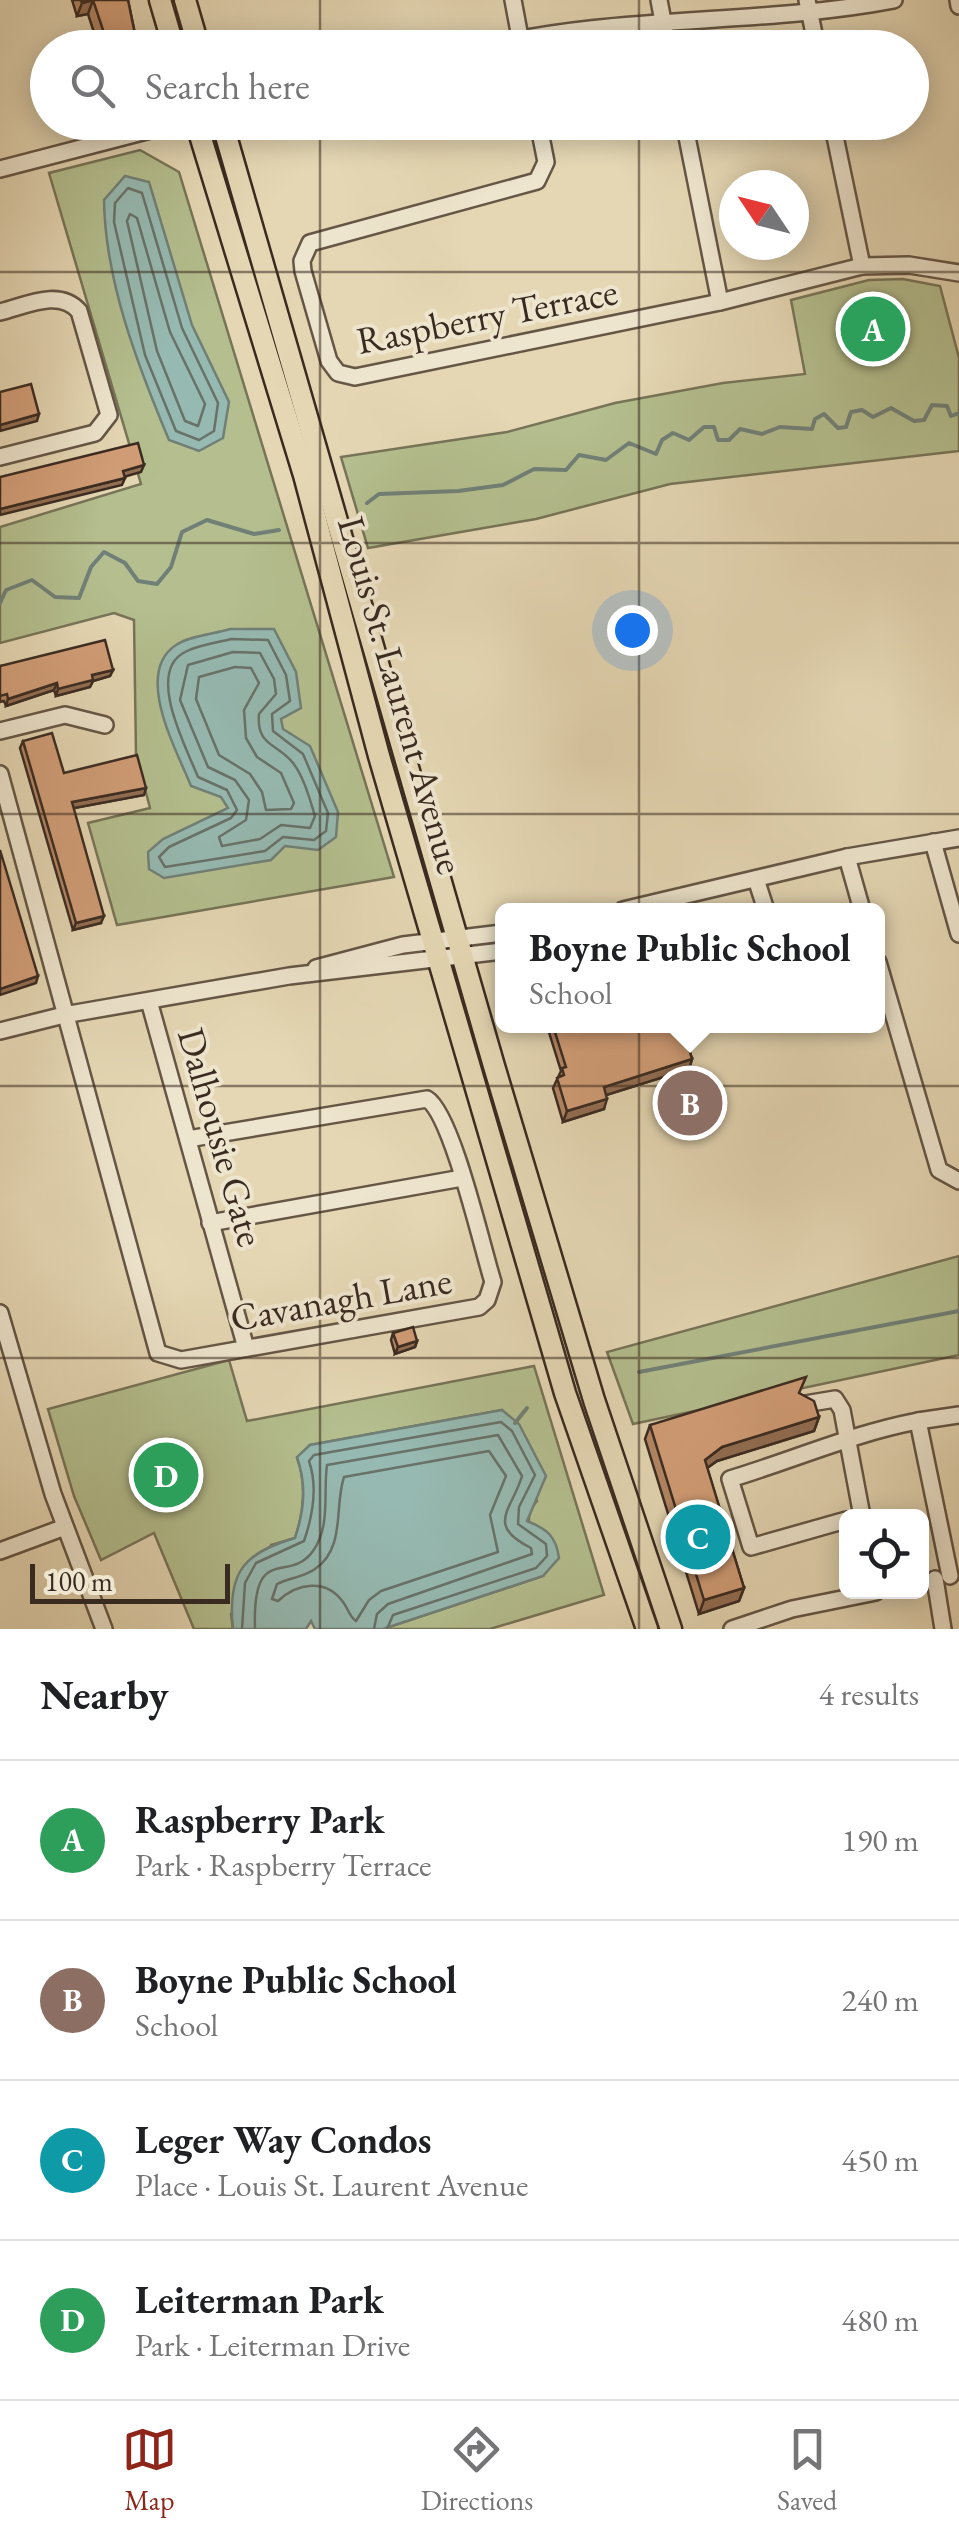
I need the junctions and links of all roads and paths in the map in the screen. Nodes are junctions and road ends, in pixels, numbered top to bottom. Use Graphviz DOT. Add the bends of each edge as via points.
graph roads {
  1 [pos="160,0"];
  2 [pos="185,0"];
  3 [pos="513,0"];
  4 [pos="659,0"];
  5 [pos="894,0"];
  6 [pos="808,7"];
  7 [pos="664,26"];
  8 [pos="169,30"];
  9 [pos="194,30"];
  10 [pos="519,30"];
  11 [pos="630,30"];
  12 [pos="665,30"];
  13 [pos="104,140"];
  14 [pos="201,140"];
  15 [pos="227,140"];
  16 [pos="542,140"];
  17 [pos="688,140"];
  18 [pos="836,140"];
  19 [pos="1,164"];
  20 [pos="862,266"];
  21 [pos="959,273"];
  22 [pos="720,302"];
  23 [pos="0,312"];
  24 [pos="0,457"];
  25 [pos="105,724"];
  26 [pos="0,732"];
  27 [pos="0,774"];
  28 [pos="959,838"];
  29 [pos="932,842"];
  30 [pos="847,857"];
  31 [pos="756,879"];
  32 [pos="708,892"];
  33 [pos="656,903"];
  34 [pos="710,903"];
  35 [pos="764,903"];
  36 [pos="860,903"];
  37 [pos="959,934"];
  38 [pos="495,935"];
  39 [pos="448,949"];
  40 [pos="495,952"];
  41 [pos="885,986"];
  42 [pos="149,1001"];
  43 [pos="64,1015"];
  44 [pos="0,1031"];
  45 [pos="188,1139"];
  46 [pos="462,1178"];
  47 [pos="959,1181"];
  48 [pos="210,1222"];
  49 [pos="0,1313"];
  50 [pos="246,1348"];
  51 [pos="805,1404"];
  52 [pos="959,1415"];
  53 [pos="918,1421"];
  54 [pos="848,1443"];
  55 [pos="860,1509"];
  56 [pos="839,1522"];
  57 [pos="64,1527"];
  58 [pos="0,1551"];
  59 [pos="941,1578"];
  60 [pos="839,1599"];
  61 [pos="104,1629"];
  62 [pos="647,1629"];
  63 [pos="672,1629"];
  64 [pos="732,1629"];
  65 [pos="943,1629"];
  1 -- 8 [label="main road"];
  2 -- 9 [label="main road"];
  3 -- 10 [label="street"];
  4 -- 7 [label="street"];
  5 -- 6 [label="street"];
  6 -- 7 [label="street"];
  7 -- 11 [label="street"];
  7 -- 12 [label="street"];
  13 -- 19 [label="street"];
  14 -- 39 [label="main road, Louis St. Laurent Avenue" via="304,476 378,756"];
  15 -- 39 [label="main road, Louis St. Laurent Avenue"];
  16 -- 22 [label="street, Raspberry Terrace" via="546,162 537,181 310,243 302,261 332,368 355,377"];
  17 -- 22 [label="street"];
  18 -- 20 [label="street"];
  20 -- 21 [label="street, Raspberry Terrace"];
  20 -- 22 [label="street, Raspberry Terrace"];
  23 -- 24 [label="street" via="54,298 72,303 109,415 95,433"];
  25 -- 26 [label="street" via="65,715"];
  27 -- 43 [label="street"];
  28 -- 29 [label="street"];
  29 -- 30 [label="street"];
  29 -- 37 [label="street"];
  30 -- 31 [label="street"];
  30 -- 36 [label="street"];
  31 -- 32 [label="street"];
  31 -- 35 [label="street"];
  32 -- 33 [label="street"];
  32 -- 34 [label="street"];
  38 -- 39 [label="street"];
  39 -- 40 [label="street"];
  39 -- 42 [label="street" via="402,944 289,976"];
  39 -- 62 [label="main road, Louis St. Laurent Avenue" via="565,1393"];
  39 -- 63 [label="main road, Louis St. Laurent Avenue"];
  41 -- 47 [label="street" via="939,1170"];
  42 -- 43 [label="street"];
  42 -- 45 [label="street, Dalhousie Gate"];
  43 -- 44 [label="street"];
  43 -- 50 [label="street, Cavanagh Lane" via="154,1345 171,1360"];
  45 -- 46 [label="street, Cavanagh Lane" via="427,1099 443,1114"];
  45 -- 48 [label="street, Dalhousie Gate"];
  46 -- 48 [label="street"];
  46 -- 50 [label="street, Cavanagh Lane" via="493,1282 478,1308"];
  48 -- 50 [label="street, Dalhousie Gate"];
  49 -- 57 [label="street"];
  51 -- 54 [label="street" via="835,1399"];
  52 -- 53 [label="street"];
  53 -- 54 [label="street" via="868,1430"];
  53 -- 59 [label="street"];
  54 -- 55 [label="street"];
  54 -- 56 [label="street" via="730,1479 751,1547"];
  57 -- 58 [label="street"];
  57 -- 61 [label="street"];
  59 -- 65 [label="street"];
  60 -- 64 [label="street"];
}
